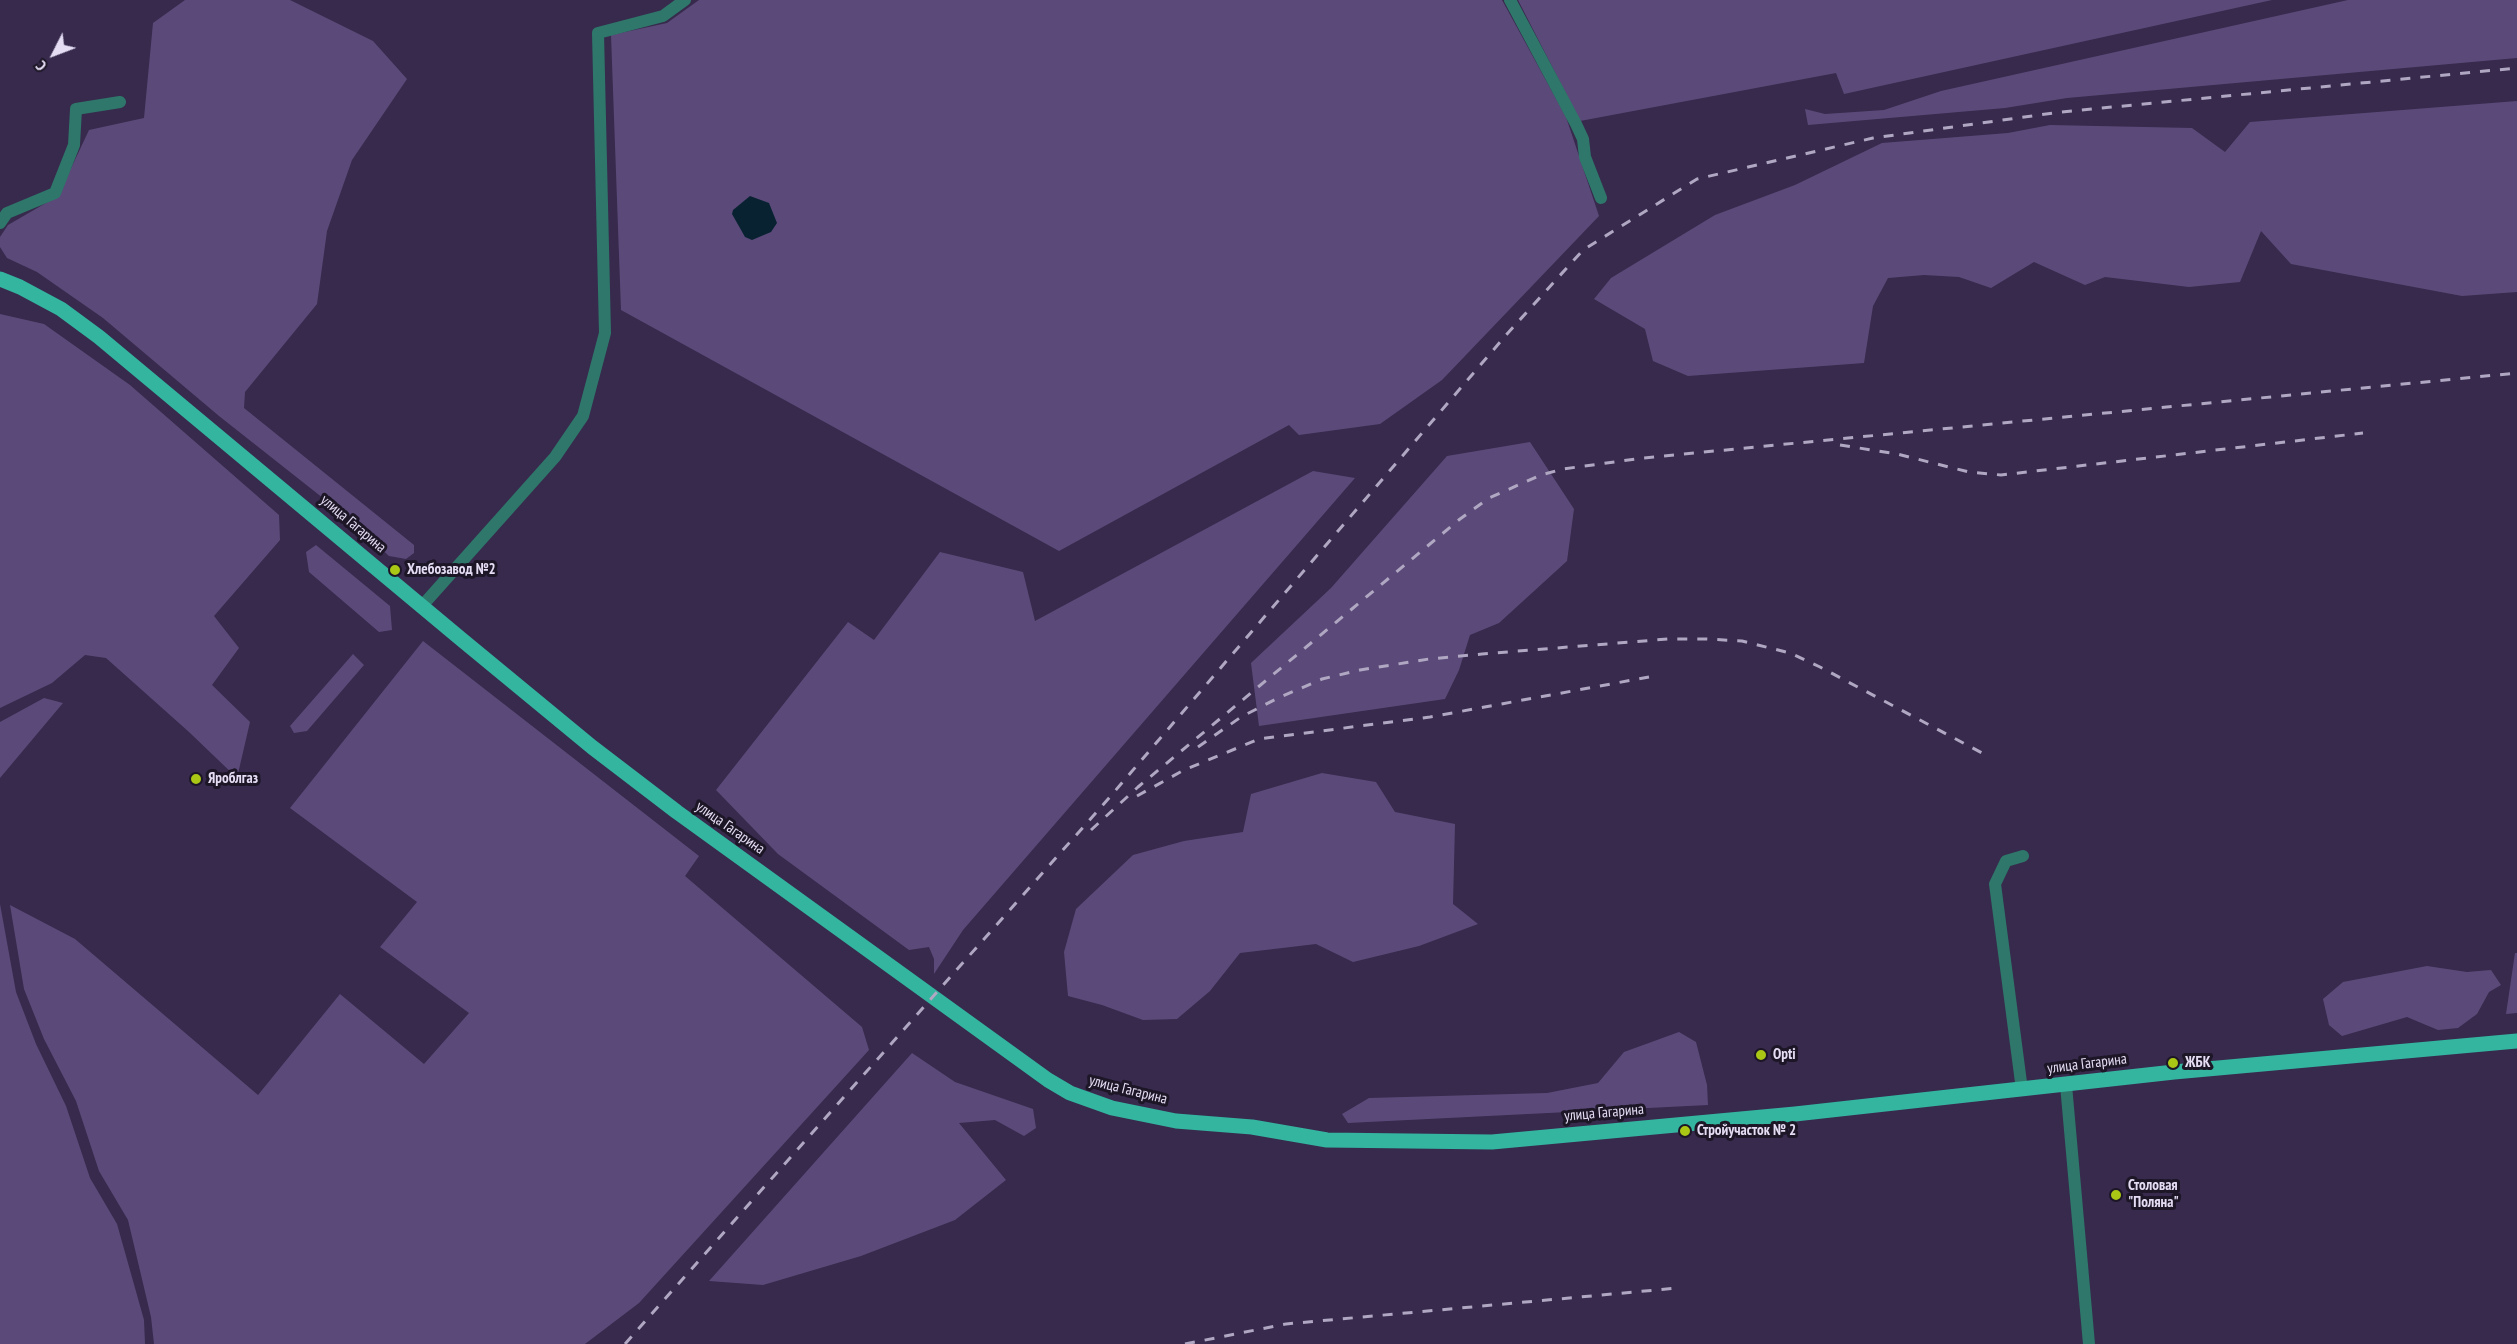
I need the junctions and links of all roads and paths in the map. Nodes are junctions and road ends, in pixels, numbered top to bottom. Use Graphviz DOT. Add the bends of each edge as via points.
graph roads {
  1 [pos="685,0"];
  2 [pos="1510,0"];
  3 [pos="120,102"];
  4 [pos="1601,198"];
  5 [pos="0,223"];
  6 [pos="0,279"];
  7 [pos="422,606"];
  8 [pos="2024,856"];
  9 [pos="2517,1041"];
  10 [pos="2066,1085"];
  11 [pos="2022,1090"];
  12 [pos="2089,1344"];
  1 -- 7 [label="street" via="663,16 598,33 605,333 583,416 555,457"];
  2 -- 4 [label="street" via="1576,124"];
  3 -- 5 [label="street" via="76,109 74,145 55,193 7,213"];
  6 -- 7 [label="main road, улица Гагарина" via="42,298 80,322"];
  7 -- 11 [label="main road, улица Гагарина" via="677,812 1048,1080 1092,1102 1144,1116 1252,1127 1327,1140 1492,1142"];
  8 -- 11 [label="street" via="2006,861 1995,884"];
  9 -- 10 [label="main road, улица Гагарина"];
  10 -- 11 [label="main road, улица Гагарина"];
  10 -- 12 [label="street"];
}
